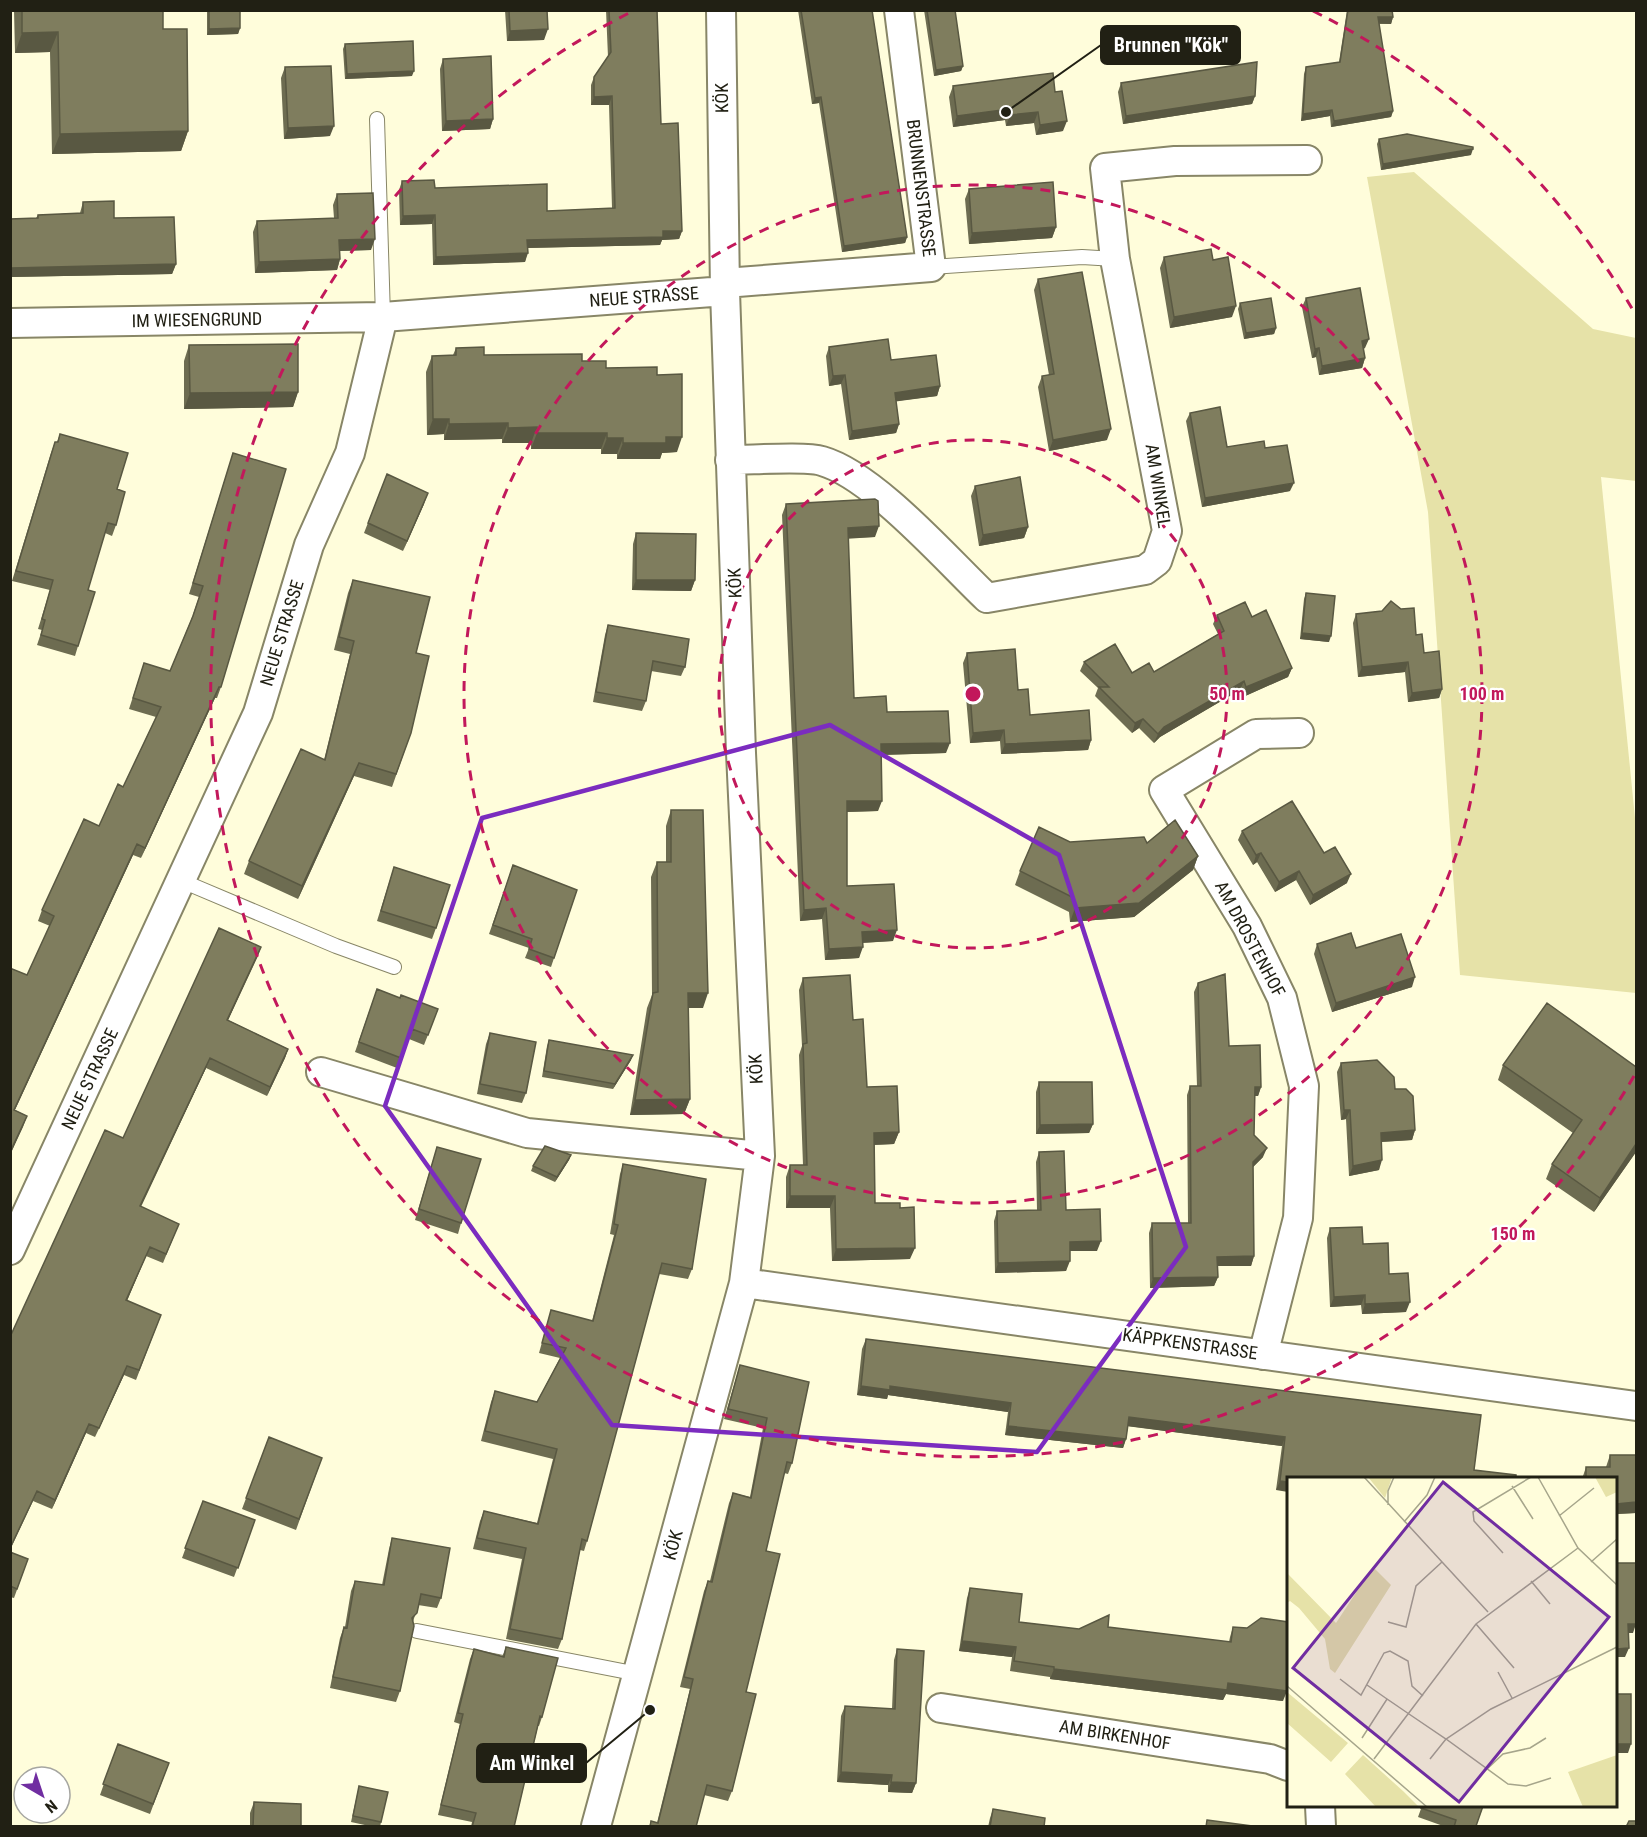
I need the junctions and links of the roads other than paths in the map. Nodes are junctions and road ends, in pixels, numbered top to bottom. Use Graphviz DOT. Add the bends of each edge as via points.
graph roads {
  1 [pos="721,10"];
  2 [pos="899,10"];
  3 [pos="377,119"];
  4 [pos="1307,160"];
  5 [pos="1115,259"];
  6 [pos="931,267"];
  7 [pos="725,287"];
  8 [pos="383,317"];
  9 [pos="10,323"];
  10 [pos="730,460"];
  11 [pos="1299,733"];
  12 [pos="182,881"];
  13 [pos="394,967"];
  14 [pos="321,1072"];
  15 [pos="759,1156"];
  16 [pos="10,1250"];
  17 [pos="744,1283"];
  18 [pos="1263,1354"];
  19 [pos="1636,1406"];
  20 [pos="417,1631"];
  21 [pos="638,1674"];
  22 [pos="941,1708"];
  23 [pos="1287,1766"];
  24 [pos="1320,1807"];
  25 [pos="596,1827"];
  26 [pos="1321,1827"];
  1 -- 7 [label="street, KÖK"];
  2 -- 6 [label="street, BRUNNENSTRASSE"];
  3 -- 8 [label="lane"];
  4 -- 5 [label="street, AM WINKEL" via="1175,161 1105,168"];
  5 -- 6 [label="lane" via="1082,257"];
  5 -- 10 [label="street, AM WINKEL" via="1167,531 1157,561 1145,570 987,598 869,486 846,471 820,460"];
  6 -- 7 [label="street, BRUNNENSTRASSE"];
  7 -- 8 [label="street, NEUE STRASSE"];
  7 -- 10 [label="street, KÖK"];
  8 -- 9 [label="street, IM WIESENGRUND"];
  8 -- 12 [label="street, NEUE STRASSE" via="350,453 309,545 258,713"];
  10 -- 15 [label="street, KÖK"];
  11 -- 18 [label="street, AM DROSTENHOF" via="1256,734 1164,790 1247,926 1282,998 1304,1086 1298,1218"];
  12 -- 13 [label="lane"];
  12 -- 16 [label="street, NEUE STRASSE"];
  14 -- 15 [label="street" via="527,1133"];
  15 -- 17 [label="street, KÖK"];
  17 -- 18 [label="street, KÄPPKENSTRASSE"];
  17 -- 21 [label="street, KÖK"];
  18 -- 19 [label="street, KÄPPKENSTRASSE"];
  20 -- 21 [label="lane"];
  21 -- 25 [label="street, KÖK"];
  22 -- 23 [label="street, AM BIRKENHOF" via="1270,1759"];
  24 -- 26 [label="street"];
}
